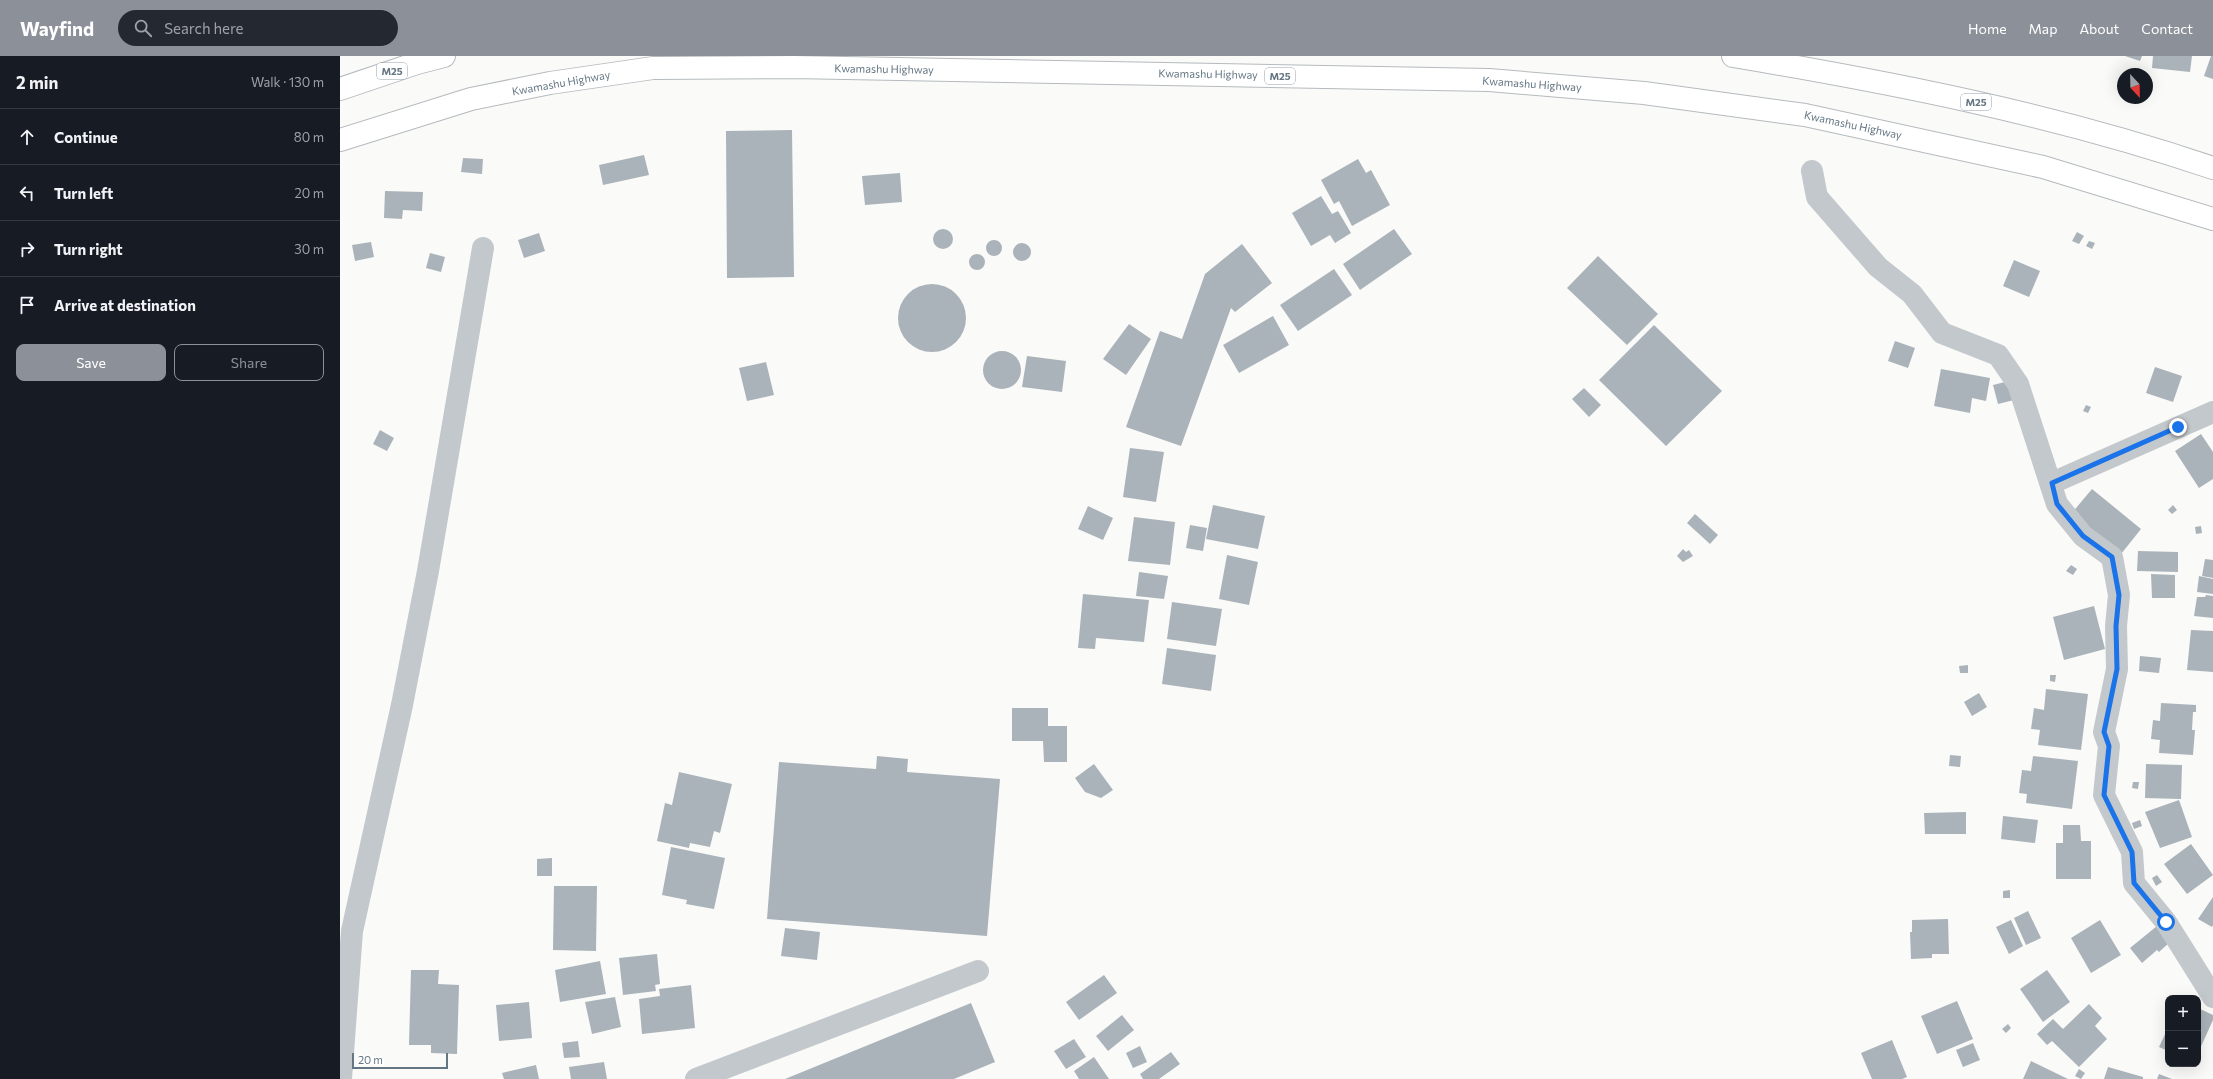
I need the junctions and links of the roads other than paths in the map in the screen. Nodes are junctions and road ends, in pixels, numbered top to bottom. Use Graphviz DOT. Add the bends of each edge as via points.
graph roads {
  1 [pos="444,56"];
  2 [pos="1733,56"];
  3 [pos="794,62"];
  4 [pos="340,89"];
  5 [pos="340,140"];
  6 [pos="2213,168"];
  7 [pos="1812,171"];
  8 [pos="2213,219"];
  9 [pos="483,248"];
  10 [pos="2213,412"];
  11 [pos="2052,483"];
  12 [pos="978,971"];
  13 [pos="2213,998"];
  14 [pos="341,1079"];
  15 [pos="696,1079"];
  1 -- 4 [label="main road, M25"];
  2 -- 6 [label="main road, M25" via="1868,79 1968,100 2082,129"];
  3 -- 5 [label="main road, Kwamashu Highway / M25" via="653,68 550,83 471,99"];
  3 -- 8 [label="main road, Kwamashu Highway / M25" via="1489,80 1644,93 1805,115 2043,167"];
  7 -- 11 [label="street" via="1817,197 1878,267 1912,294 1942,333 1998,355 2018,384"];
  9 -- 14 [label="street" via="427,578 352,931"];
  10 -- 11 [label="street"];
  11 -- 13 [label="street" via="2057,504 2083,536 2112,557 2119,595 2116,626 2117,669 2104,732 2109,746 2104,795 2132,852 2134,883 2166,922"];
  12 -- 15 [label="street"];
}
